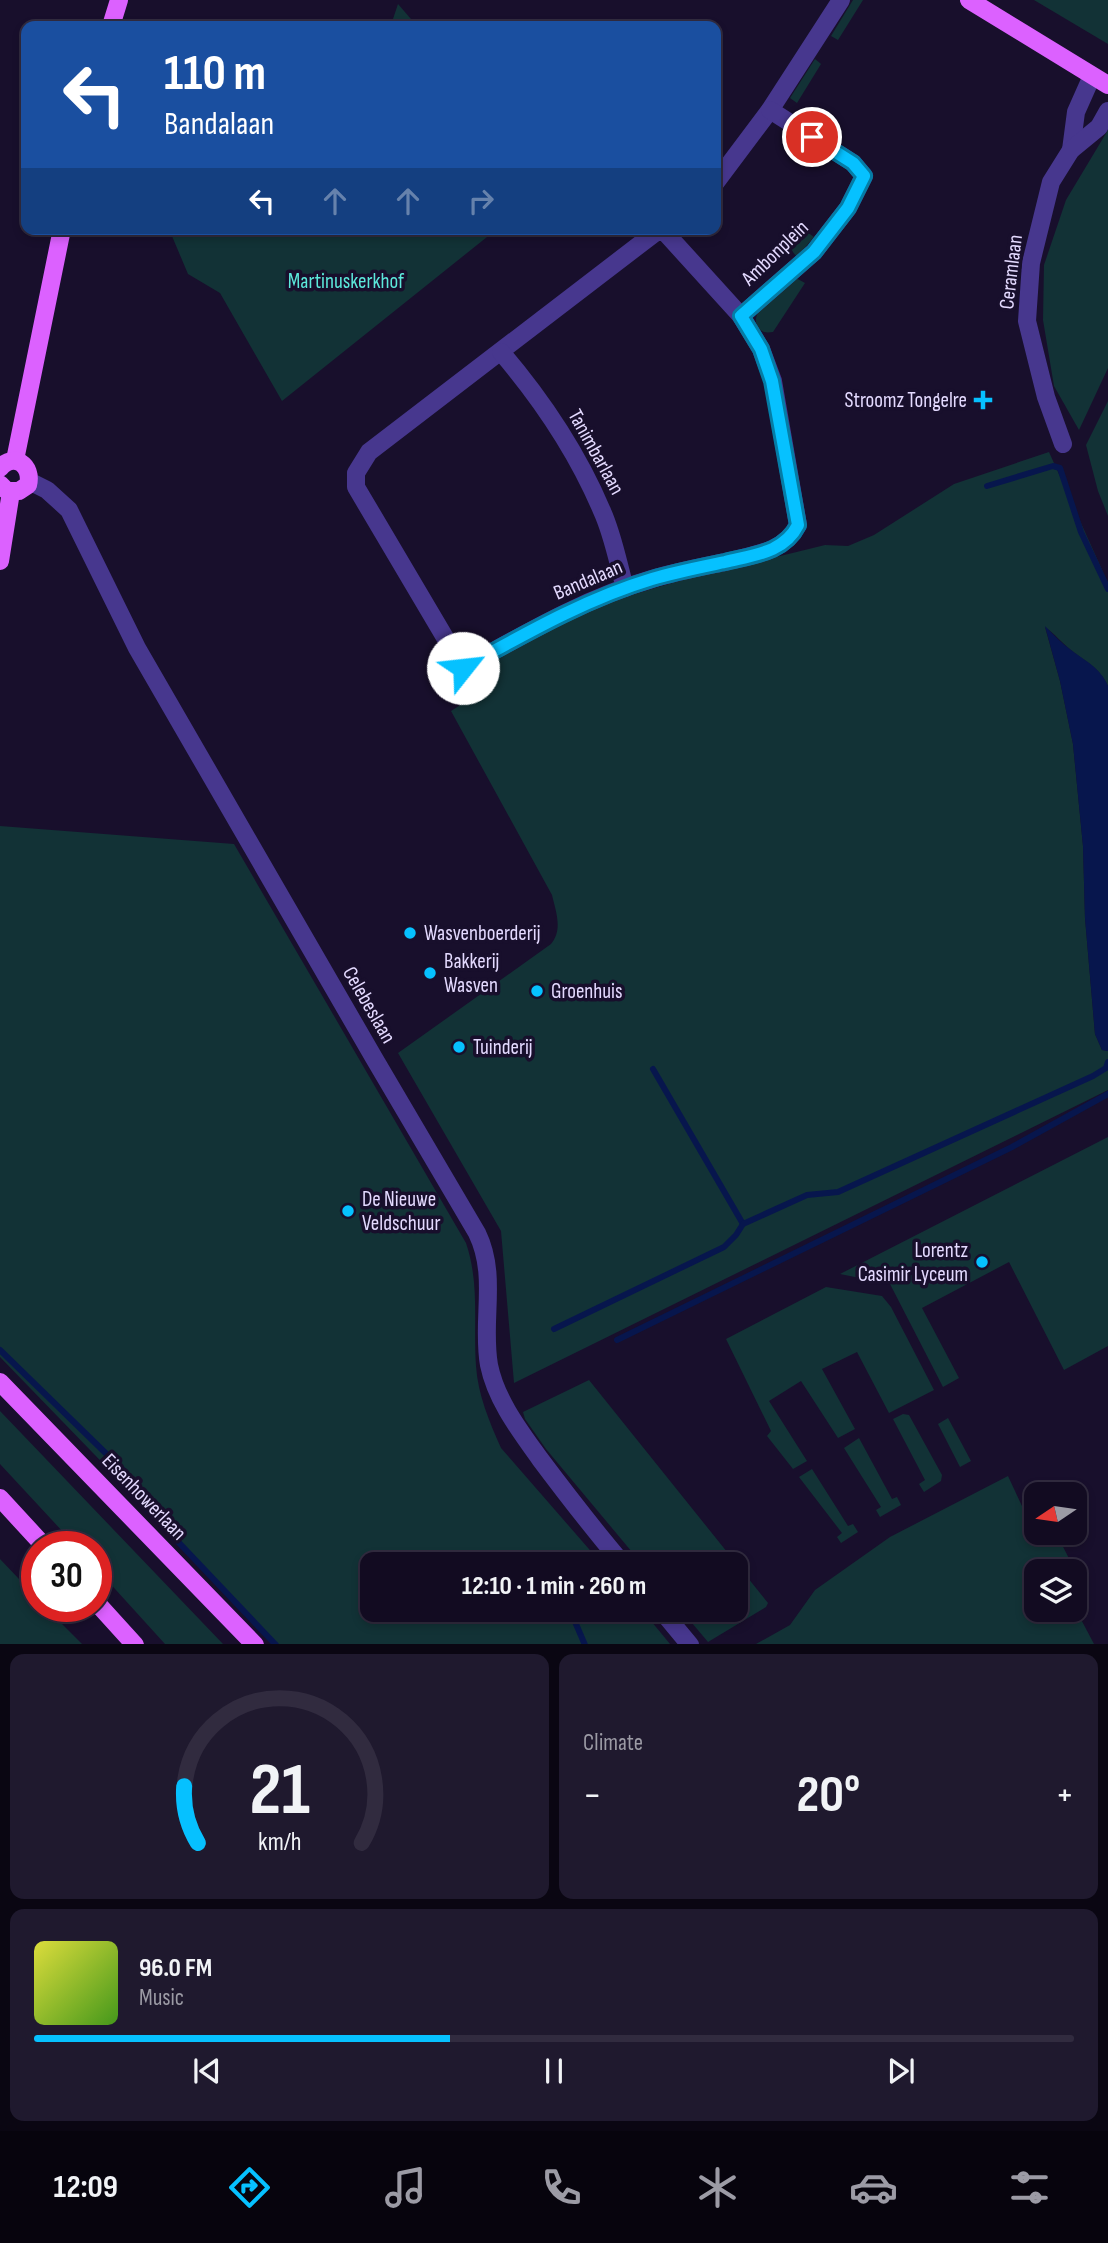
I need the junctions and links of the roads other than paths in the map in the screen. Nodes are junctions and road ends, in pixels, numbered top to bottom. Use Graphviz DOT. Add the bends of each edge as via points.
graph roads {
  1 [pos="119,0"];
  2 [pos="841,0"];
  3 [pos="969,0"];
  4 [pos="113,21"];
  5 [pos="1100,81"];
  6 [pos="770,110"];
  7 [pos="1108,111"];
  8 [pos="1070,149"];
  9 [pos="721,175"];
  10 [pos="61,235"];
  11 [pos="653,235"];
  12 [pos="667,235"];
  13 [pos="741,316"];
  14 [pos="501,352"];
  15 [pos="1063,444"];
  16 [pos="7,464"];
  17 [pos="29,481"];
  18 [pos="6,488"];
  19 [pos="0,561"];
  20 [pos="625,588"];
  21 [pos="0,1382"];
  22 [pos="0,1498"];
  23 [pos="30,1531"];
  24 [pos="613,1552"];
  25 [pos="112,1619"];
  26 [pos="671,1622"];
  27 [pos="135,1644"];
  28 [pos="255,1644"];
  29 [pos="690,1644"];
  1 -- 4 [label="main road"];
  2 -- 6 [label="street"];
  3 -- 5 [label="main road"];
  5 -- 8 [label="street, Ceramlaan" via="1076,112"];
  6 -- 9 [label="street"];
  6 -- 13 [label="street, Ambonplein" via="853,163 864,176 848,208 814,252"];
  7 -- 8 [label="street, Ceramlaan" via="1099,127"];
  8 -- 15 [label="street, Ceramlaan" via="1051,182 1031,263 1027,321"];
  10 -- 16 [label="main road"];
  11 -- 14 [label="street, Bandalaan"];
  12 -- 13 [label="street, Bandalaan"];
  13 -- 20 [label="street, Bandalaan" via="761,349 772,381 798,525 793,535 771,551"];
  14 -- 20 [label="street, Tanimbarlaan" via="531,387 576,456 604,513"];
  14 -- 20 [label="street, Bandalaan" via="369,452 356,473 356,487 463,668 559,616"];
  16 -- 17 [label="main road" via="22,462"];
  17 -- 18 [label="main road" via="22,490"];
  17 -- 24 [label="street, Celebeslaan" via="69,510 137,648 477,1233 488,1268 486,1342 496,1387 524,1437"];
  18 -- 19 [label="main road"];
  21 -- 28 [label="main road, Eisenhowerlaan"];
  22 -- 23 [label="main road"];
  25 -- 27 [label="main road"];
  26 -- 29 [label="street"];
}
